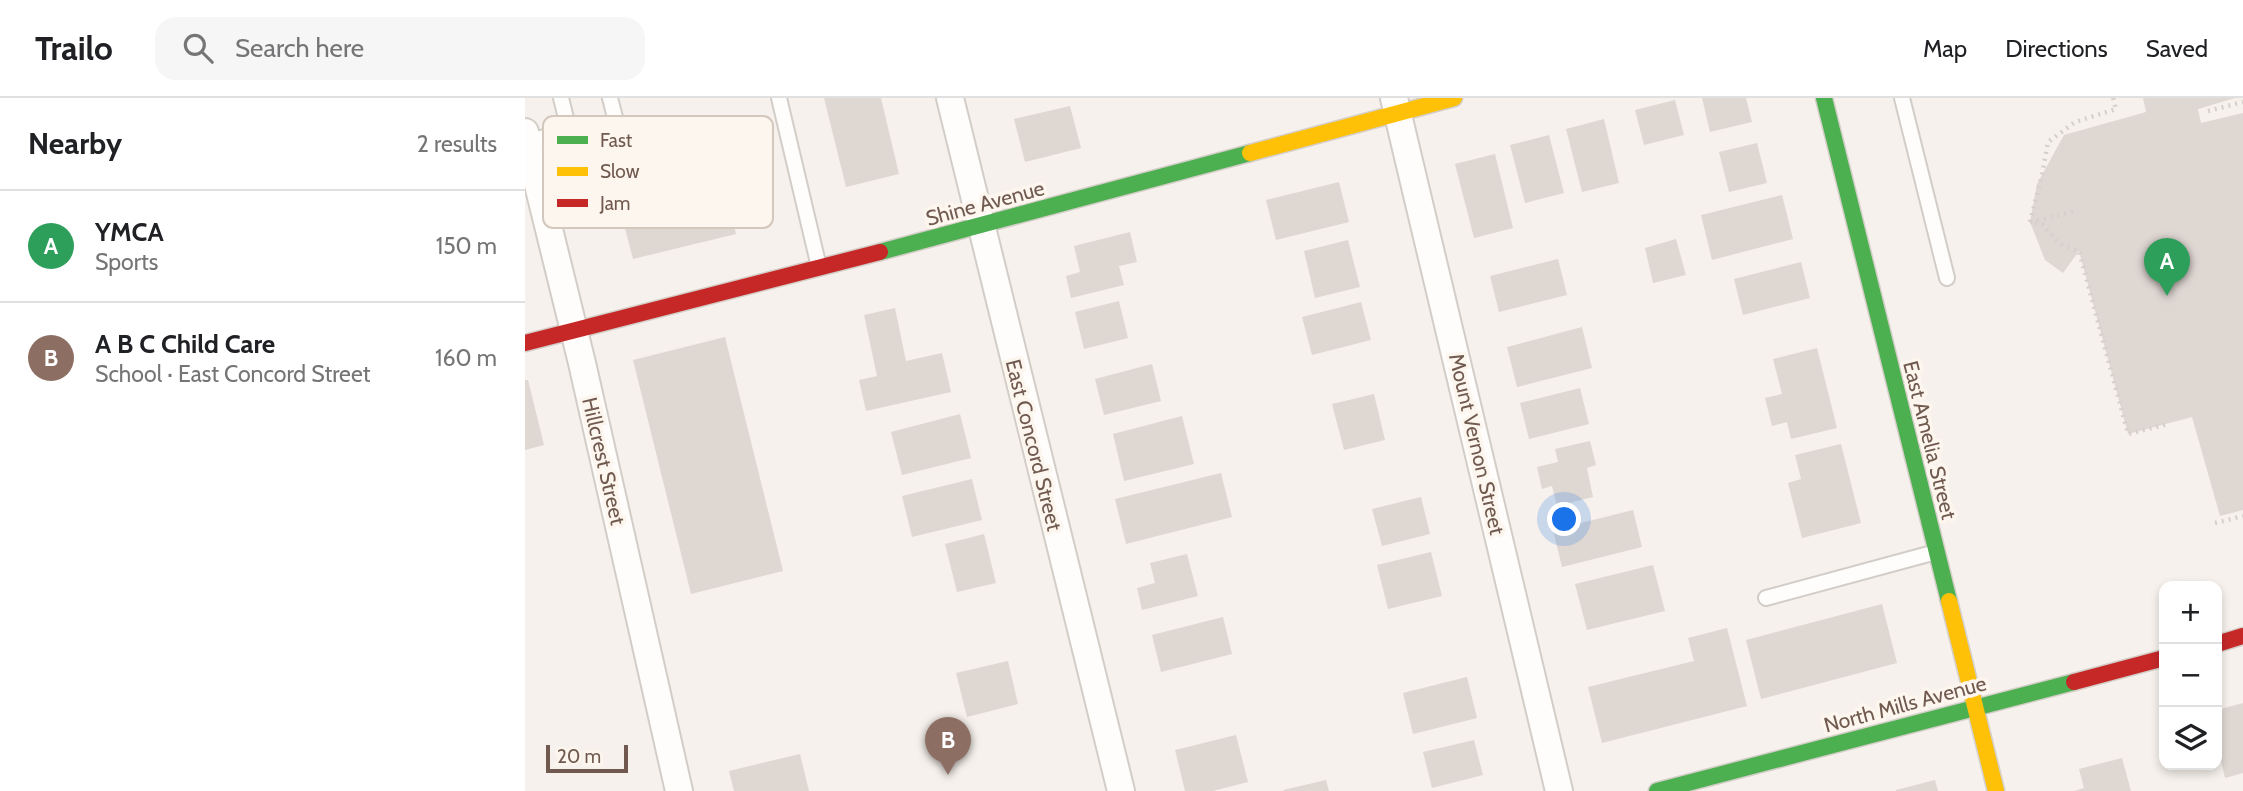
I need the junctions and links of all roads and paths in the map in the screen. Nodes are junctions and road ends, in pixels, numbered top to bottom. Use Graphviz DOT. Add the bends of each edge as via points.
graph roads {
  1 [pos="561,98"];
  2 [pos="610,98"];
  3 [pos="779,98"];
  4 [pos="950,98"];
  5 [pos="1454,98"];
  6 [pos="1824,98"];
  7 [pos="1902,98"];
  8 [pos="2113,98"];
  9 [pos="2243,102"];
  10 [pos="1396,106"];
  11 [pos="2208,111"];
  12 [pos="566,116"];
  13 [pos="615,116"];
  14 [pos="527,145"];
  15 [pos="543,194"];
  16 [pos="540,195"];
  17 [pos="543,207"];
  18 [pos="2073,212"];
  19 [pos="2030,222"];
  20 [pos="980,227"];
  21 [pos="548,228"];
  22 [pos="820,267"];
  23 [pos="1947,278"];
  24 [pos="573,331"];
  25 [pos="525,343"];
  26 [pos="2168,424"];
  27 [pos="2243,516"];
  28 [pos="2215,523"];
  29 [pos="1936,552"];
  30 [pos="1766,598"];
  31 [pos="2243,636"];
  32 [pos="2222,642"];
  33 [pos="2159,659"];
  34 [pos="1975,708"];
  35 [pos="679,791"];
  36 [pos="1121,791"];
  37 [pos="1559,791"];
  38 [pos="1657,791"];
  39 [pos="1996,791"];
  1 -- 12 [label="lane"];
  2 -- 13 [label="lane"];
  3 -- 22 [label="lane"];
  4 -- 20 [label="street, East Concord Street"];
  5 -- 10 [label="street, Shine Avenue"];
  6 -- 29 [label="street, East Amelia Street"];
  7 -- 23 [label="lane"];
  8 -- 19 [label="path" via="2116,109 2075,122 2048,142"];
  9 -- 11 [label="path"];
  10 -- 20 [label="street, Shine Avenue"];
  10 -- 37 [label="street, Mount Vernon Street"];
  14 -- 16 [label="street, Hillcrest Street"];
  15 -- 16 [label="lane"];
  16 -- 17 [label="street, Hillcrest Street"];
  18 -- 19 [label="path"];
  19 -- 26 [label="path" via="2043,225 2058,243 2079,251 2128,434"];
  20 -- 22 [label="street, Shine Avenue"];
  20 -- 36 [label="street, East Concord Street"];
  21 -- 24 [label="street, Hillcrest Street"];
  22 -- 24 [label="street, Shine Avenue"];
  24 -- 25 [label="street, Shine Avenue"];
  24 -- 35 [label="street, Hillcrest Street"];
  27 -- 28 [label="path"];
  29 -- 30 [label="lane"];
  29 -- 34 [label="street, East Amelia Street"];
  31 -- 32 [label="street"];
  33 -- 34 [label="street, North Mills Avenue"];
  34 -- 38 [label="street, North Mills Avenue"];
  34 -- 39 [label="street, East Amelia Street"];
}
